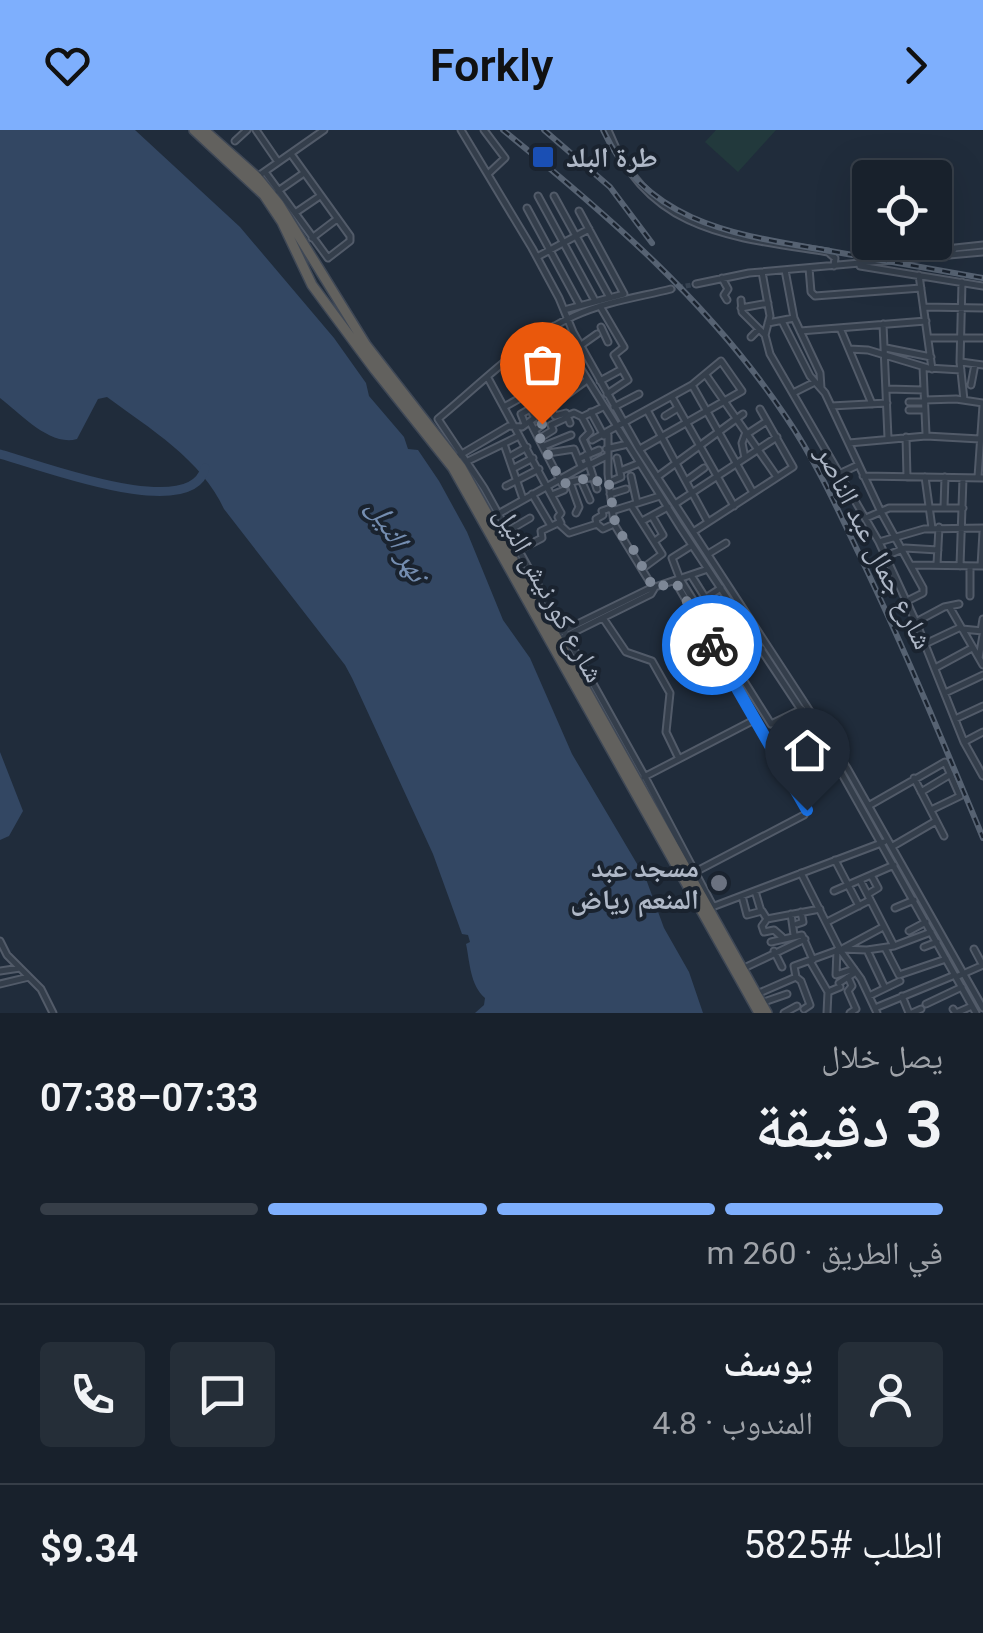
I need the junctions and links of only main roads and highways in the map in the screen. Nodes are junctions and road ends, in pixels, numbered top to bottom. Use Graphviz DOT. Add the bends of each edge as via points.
graph roads {
  1 [pos="194,130"];
  2 [pos="204,130"];
  3 [pos="322,270"];
  4 [pos="306,272"];
  5 [pos="316,290"];
  6 [pos="431,424"];
  7 [pos="670,848"];
  8 [pos="706,909"];
  9 [pos="757,1002"];
  10 [pos="767,1013"];
  1 -- 4 [label="highway, شارع كورنيش النيل" via="264,195"];
  2 -- 3 [label="highway, شارع كورنيش النيل" via="261,174"];
  3 -- 4 [label="highway"];
  3 -- 5 [label="highway"];
  3 -- 6 [label="highway, شارع كورنيش النيل" via="374,356"];
  4 -- 5 [label="highway, شارع كورنيش النيل"];
  5 -- 6 [label="highway, شارع كورنيش النيل" via="375,370"];
  6 -- 7 [label="highway, شارع كورنيش النيل"];
  6 -- 7 [label="highway, شارع كورنيش النيل" via="458,455 561,635 641,778"];
  7 -- 8 [label="highway, شارع كورنيش النيل"];
  7 -- 8 [label="highway, شارع كورنيش النيل" via="692,874"];
  8 -- 9 [label="highway, شارع كورنيش النيل"];
  8 -- 9 [label="highway, شارع كورنيش النيل"];
  9 -- 10 [label="highway, شارع كورنيش النيل"];
}
